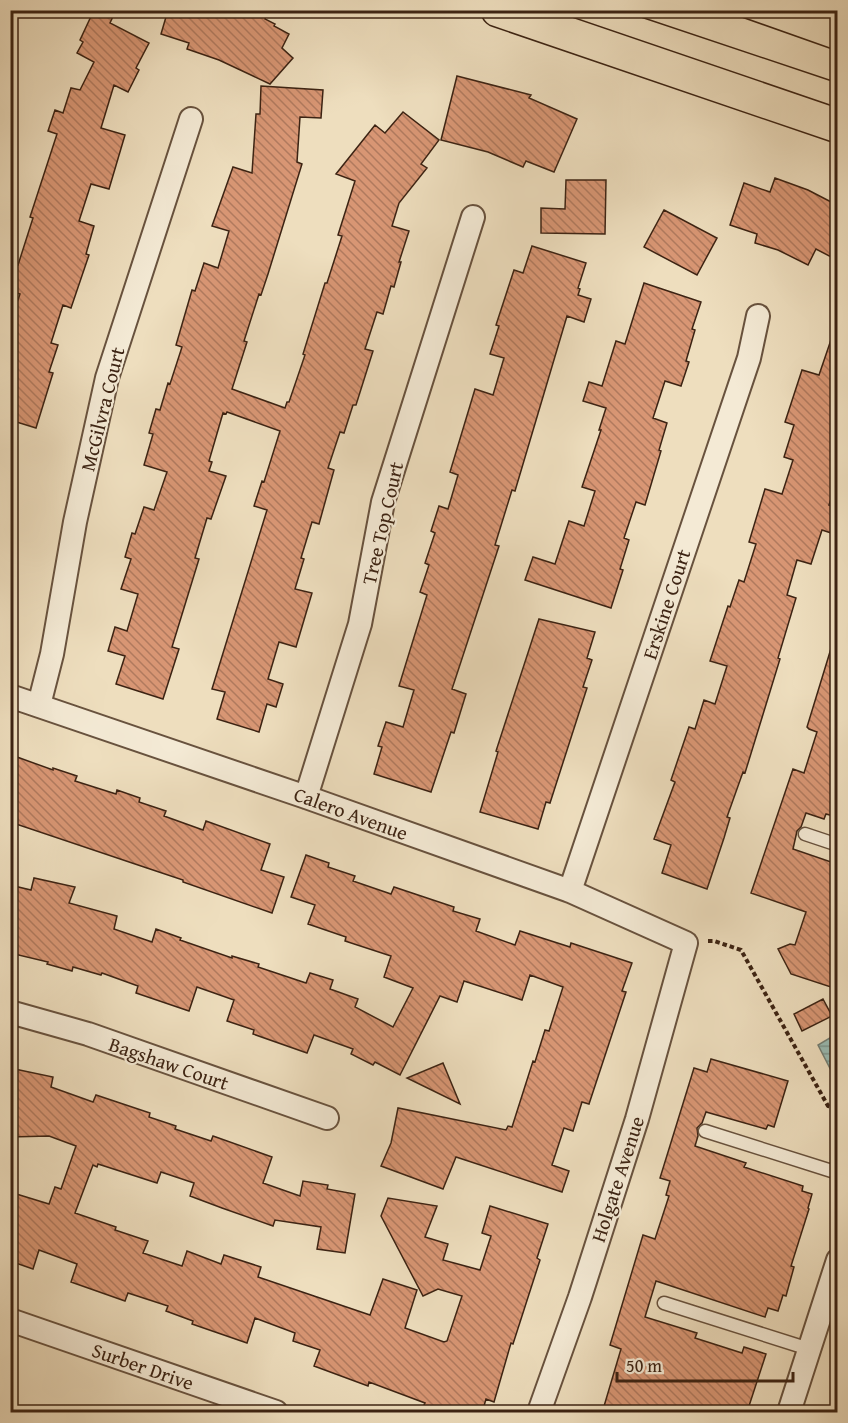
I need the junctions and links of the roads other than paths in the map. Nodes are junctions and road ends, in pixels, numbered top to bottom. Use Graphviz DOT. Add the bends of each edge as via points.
graph roads {
  1 [pos="498,10"];
  2 [pos="192,119"];
  3 [pos="837,126"];
  4 [pos="473,217"];
  5 [pos="758,316"];
  6 [pos="10,696"];
  7 [pos="39,705"];
  8 [pos="306,797"];
  9 [pos="805,834"];
  10 [pos="837,845"];
  11 [pos="570,891"];
  12 [pos="686,943"];
  13 [pos="10,1012"];
  14 [pos="327,1118"];
  15 [pos="705,1131"];
  16 [pos="837,1173"];
  17 [pos="837,1260"];
  18 [pos="664,1303"];
  19 [pos="10,1320"];
  20 [pos="809,1348"];
  21 [pos="276,1413"];
  22 [pos="539,1413"];
  23 [pos="789,1413"];
  1 -- 3 [label="highway"];
  2 -- 7 [label="street, McGilvra Court" via="107,378"];
  4 -- 8 [label="street, Tree Top Court" via="383,502 360,624"];
  5 -- 11 [label="street, Erskine Court" via="749,358"];
  6 -- 7 [label="street, Calero Avenue"];
  7 -- 8 [label="street, Calero Avenue"];
  8 -- 11 [label="street, Calero Avenue"];
  9 -- 10 [label="lane"];
  11 -- 12 [label="street, Calero Avenue"];
  12 -- 22 [label="street, Holgate Avenue" via="637,1119"];
  13 -- 14 [label="street, Bagshaw Court" via="88,1034"];
  15 -- 16 [label="lane"];
  17 -- 20 [label="street"];
  18 -- 20 [label="lane"];
  19 -- 21 [label="street, Surber Drive"];
  20 -- 23 [label="street"];
}
